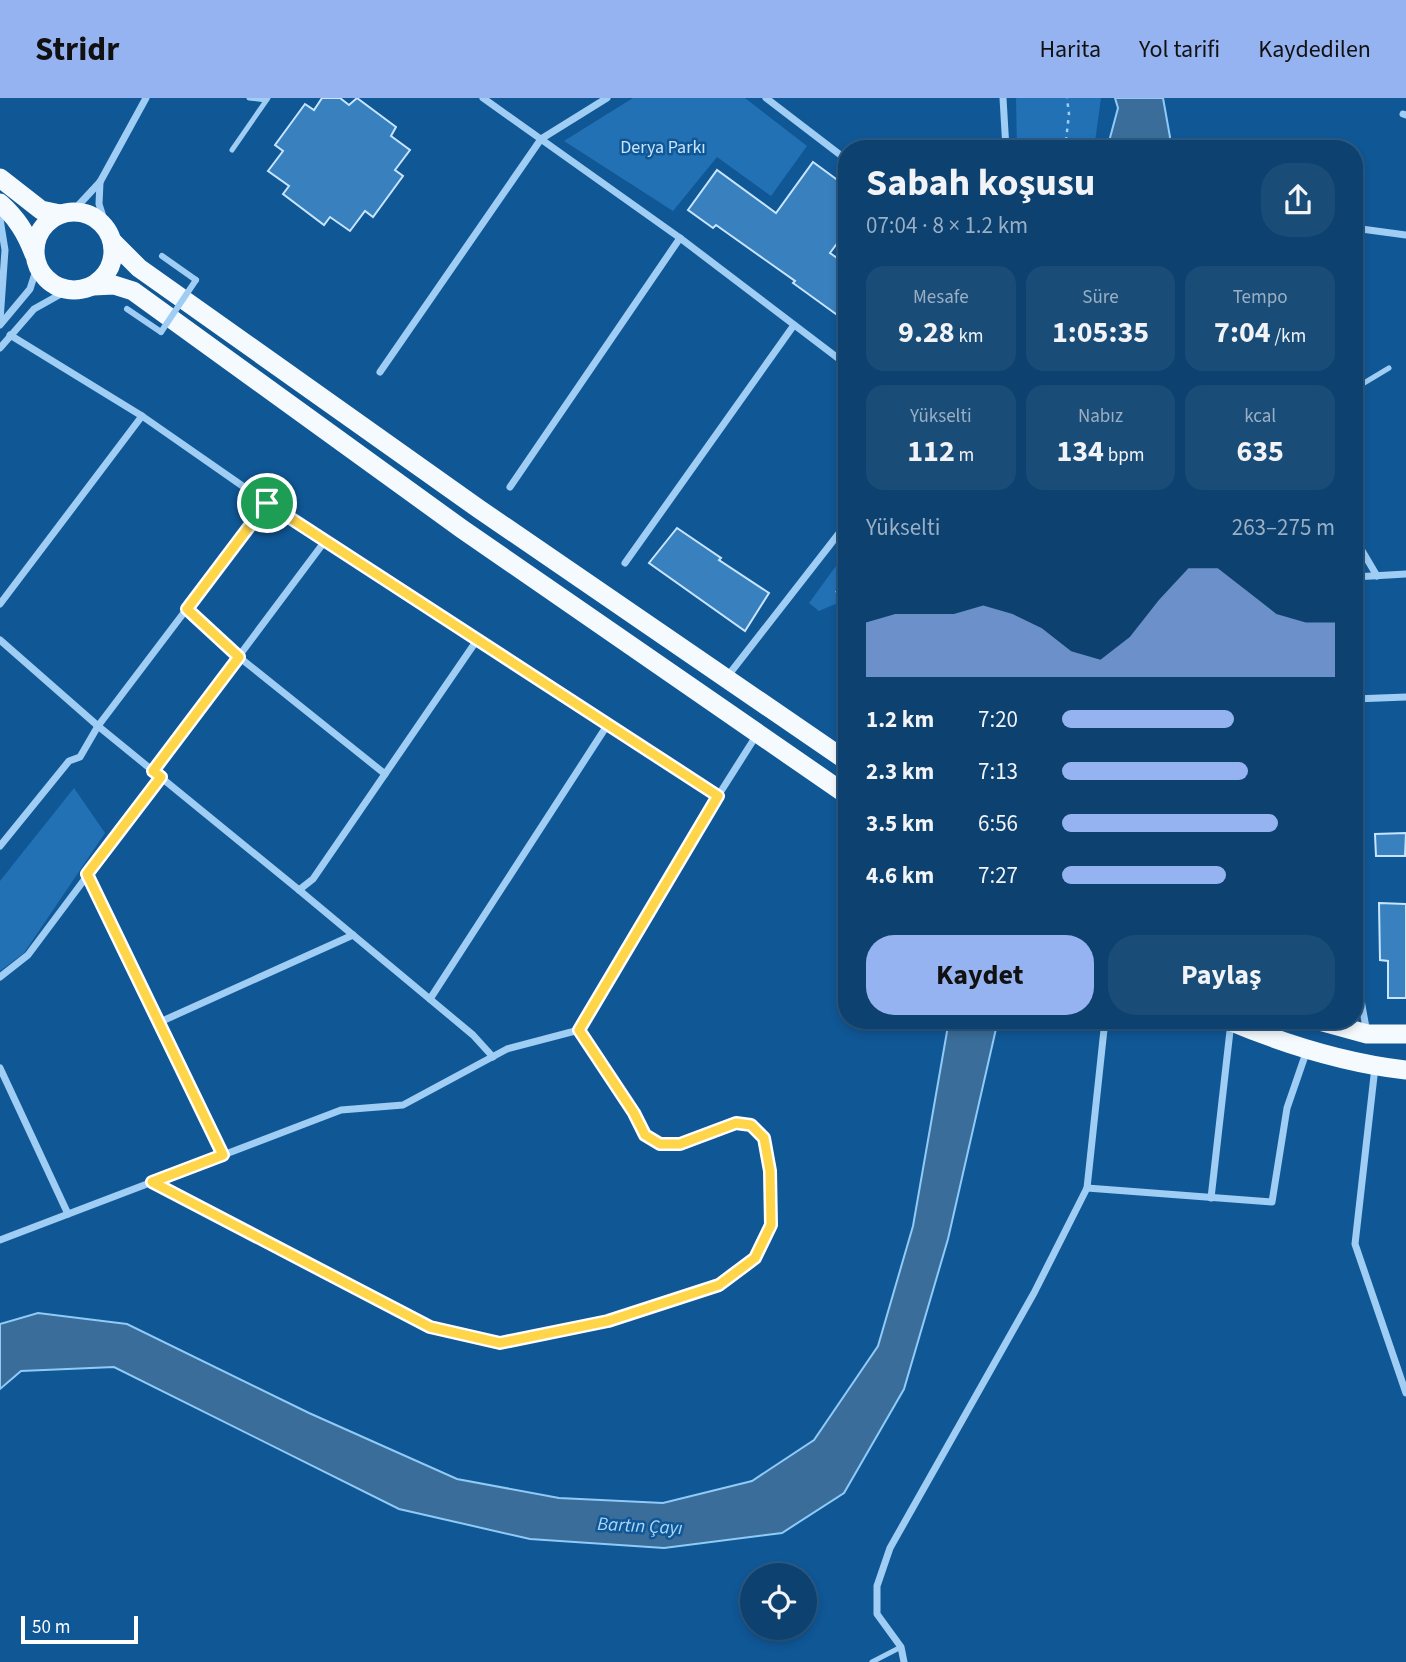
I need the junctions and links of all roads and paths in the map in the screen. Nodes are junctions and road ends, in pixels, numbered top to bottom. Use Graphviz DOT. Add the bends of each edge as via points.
graph roads {
  1 [pos="146,98"];
  2 [pos="249,98"];
  3 [pos="483,98"];
  4 [pos="607,98"];
  5 [pos="766,98"];
  6 [pos="1003,98"];
  7 [pos="1067,98"];
  8 [pos="267,99"];
  9 [pos="541,139"];
  10 [pos="1005,140"];
  11 [pos="1066,140"];
  12 [pos="232,150"];
  13 [pos="838,153"];
  14 [pos="0,178"];
  15 [pos="100,182"];
  16 [pos="0,203"];
  17 [pos="67,213"];
  18 [pos="0,219"];
  19 [pos="1363,229"];
  20 [pos="109,235"];
  21 [pos="1406,235"];
  22 [pos="680,238"];
  23 [pos="162,256"];
  24 [pos="36,261"];
  25 [pos="93,286"];
  26 [pos="68,290"];
  27 [pos="127,309"];
  28 [pos="0,323"];
  29 [pos="794,326"];
  30 [pos="10,335"];
  31 [pos="0,348"];
  32 [pos="838,358"];
  33 [pos="1389,368"];
  34 [pos="380,372"];
  35 [pos="1363,384"];
  36 [pos="142,416"];
  37 [pos="510,487"];
  38 [pos="267,503"];
  39 [pos="838,535"];
  40 [pos="325,541"];
  41 [pos="1363,552"];
  42 [pos="625,563"];
  43 [pos="1406,574"];
  44 [pos="1377,576"];
  45 [pos="1363,577"];
  46 [pos="0,604"];
  47 [pos="187,609"];
  48 [pos="0,640"];
  49 [pos="477,640"];
  50 [pos="239,657"];
  51 [pos="726,678"];
  52 [pos="1406,697"];
  53 [pos="1363,699"];
  54 [pos="608,724"];
  55 [pos="98,726"];
  56 [pos="759,732"];
  57 [pos="838,755"];
  58 [pos="153,771"];
  59 [pos="385,774"];
  60 [pos="161,777"];
  61 [pos="838,789"];
  62 [pos="718,796"];
  63 [pos="0,846"];
  64 [pos="87,874"];
  65 [pos="299,891"];
  66 [pos="354,935"];
  67 [pos="0,977"];
  68 [pos="430,999"];
  69 [pos="1363,1012"];
  70 [pos="160,1022"];
  71 [pos="1104,1029"];
  72 [pos="1228,1029"];
  73 [pos="1248,1029"];
  74 [pos="1349,1029"];
  75 [pos="579,1030"];
  76 [pos="1367,1034"];
  77 [pos="1406,1034"];
  78 [pos="1308,1048"];
  79 [pos="493,1056"];
  80 [pos="1375,1066"];
  81 [pos="0,1068"];
  82 [pos="1406,1070"];
  83 [pos="223,1155"];
  84 [pos="152,1182"];
  85 [pos="1087,1188"];
  86 [pos="1211,1198"];
  87 [pos="68,1214"];
  88 [pos="0,1240"];
  89 [pos="1406,1393"];
  90 [pos="901,1647"];
  91 [pos="872,1662"];
  92 [pos="904,1662"];
  1 -- 15 [label="street"];
  2 -- 8 [label="lane"];
  3 -- 9 [label="street"];
  4 -- 9 [label="street"];
  5 -- 13 [label="street"];
  6 -- 10 [label="street"];
  7 -- 11 [label="path"];
  8 -- 12 [label="lane"];
  9 -- 22 [label="street"];
  9 -- 34 [label="street"];
  14 -- 17 [label="highway" via="41,209"];
  15 -- 17 [label="street"];
  15 -- 20 [label="street" via="99,204"];
  16 -- 24 [label="highway" via="26,233"];
  17 -- 20 [label="highway" via="86,213 98,219"];
  17 -- 24 [label="highway" via="49,220 40,230"];
  18 -- 28 [label="street" via="5,250"];
  19 -- 21 [label="street"];
  20 -- 25 [label="highway" via="114,254 110,267"];
  20 -- 51 [label="highway" via="139,268"];
  22 -- 29 [label="street"];
  22 -- 37 [label="street"];
  23 -- 27 [label="street, bridge" via="196,281 162,332"];
  24 -- 26 [label="highway" via="55,286"];
  24 -- 28 [label="street" via="30,289"];
  25 -- 26 [label="highway"];
  25 -- 56 [label="highway" via="114,285 133,291 462,529"];
  26 -- 30 [label="street" via="34,309"];
  29 -- 32 [label="street"];
  29 -- 42 [label="street"];
  30 -- 31 [label="street"];
  30 -- 36 [label="street"];
  33 -- 35 [label="lane"];
  36 -- 38 [label="street"];
  36 -- 46 [label="street"];
  38 -- 40 [label="street"];
  38 -- 47 [label="street"];
  39 -- 51 [label="street"];
  40 -- 49 [label="street"];
  40 -- 50 [label="street"];
  41 -- 44 [label="street"];
  43 -- 44 [label="street"];
  44 -- 45 [label="street"];
  47 -- 50 [label="street"];
  47 -- 55 [label="street"];
  48 -- 55 [label="street"];
  49 -- 54 [label="street"];
  49 -- 59 [label="street"];
  50 -- 58 [label="street"];
  50 -- 59 [label="street"];
  51 -- 57 [label="highway"];
  52 -- 53 [label="street"];
  54 -- 62 [label="street"];
  54 -- 68 [label="street"];
  55 -- 58 [label="street"];
  55 -- 63 [label="street" via="80,757 69,761"];
  56 -- 61 [label="highway"];
  56 -- 62 [label="street"];
  58 -- 60 [label="street"];
  59 -- 65 [label="street" via="313,879"];
  60 -- 64 [label="street"];
  60 -- 65 [label="street"];
  62 -- 75 [label="street"];
  64 -- 67 [label="street" via="27,955"];
  64 -- 70 [label="street"];
  65 -- 66 [label="street"];
  66 -- 68 [label="street"];
  66 -- 70 [label="street"];
  68 -- 79 [label="street"];
  69 -- 76 [label="street"];
  70 -- 83 [label="street"];
  71 -- 85 [label="street"];
  72 -- 86 [label="street"];
  73 -- 78 [label="highway"];
  74 -- 76 [label="highway"];
  75 -- 79 [label="street"];
  75 -- 84 [label="street" via="645,1135 660,1144 680,1144 736,1123 751,1125 764,1138 771,1225 755,1258 719,1285 608,1321 500,1343 430,1327"];
  76 -- 77 [label="highway"];
  78 -- 80 [label="highway"];
  78 -- 86 [label="street" via="1287,1108 1272,1202"];
  79 -- 83 [label="street" via="403,1105 341,1110"];
  80 -- 82 [label="highway"];
  80 -- 89 [label="street" via="1354,1244"];
  81 -- 87 [label="street"];
  83 -- 84 [label="street"];
  84 -- 87 [label="street"];
  85 -- 86 [label="street"];
  85 -- 90 [label="street" via="1034,1293 884,1560 877,1586 877,1614"];
  87 -- 88 [label="street"];
  90 -- 91 [label="lane"];
  90 -- 92 [label="street"];
}
